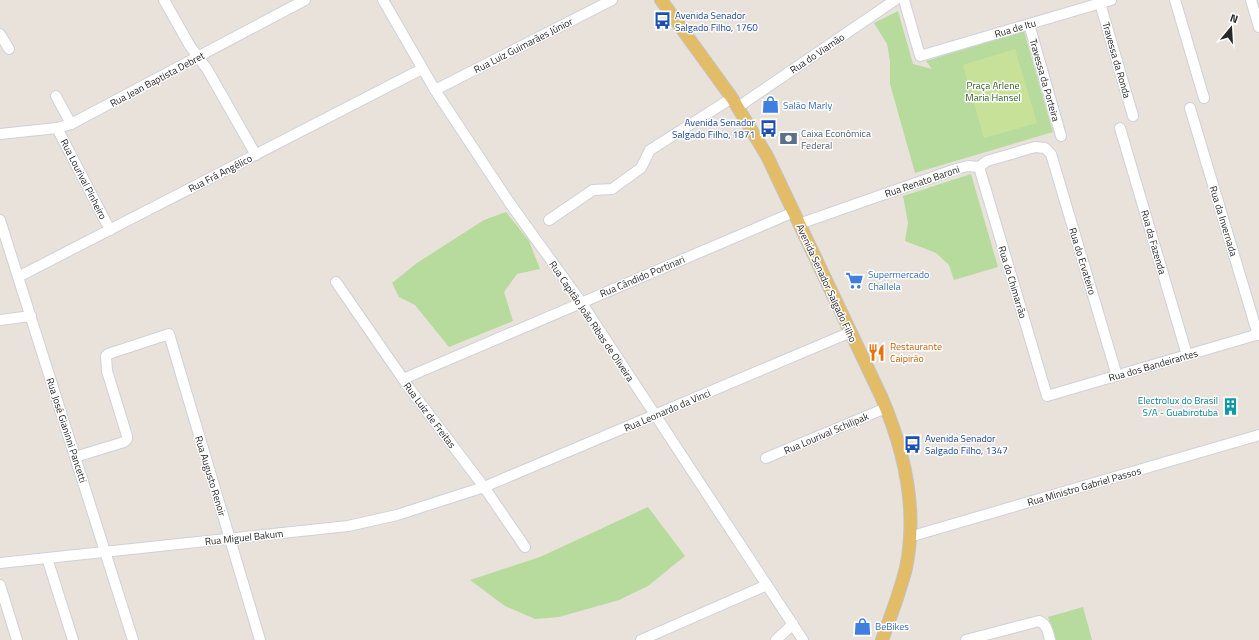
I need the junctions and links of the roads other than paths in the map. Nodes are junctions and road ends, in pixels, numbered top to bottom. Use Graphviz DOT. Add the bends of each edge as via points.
graph roads {
  1 [pos="164,0"];
  2 [pos="305,0"];
  3 [pos="383,0"];
  4 [pos="612,0"];
  5 [pos="661,0"];
  6 [pos="895,0"];
  7 [pos="904,0"];
  8 [pos="1111,0"];
  9 [pos="1175,0"];
  10 [pos="1251,0"];
  11 [pos="1100,3"];
  12 [pos="1029,24"];
  13 [pos="1259,27"];
  14 [pos="0,34"];
  15 [pos="9,50"];
  16 [pos="198,57"];
  17 [pos="422,69"];
  18 [pos="435,90"];
  19 [pos="56,96"];
  20 [pos="1204,98"];
  21 [pos="735,103"];
  22 [pos="1190,108"];
  23 [pos="1133,116"];
  24 [pos="71,124"];
  25 [pos="57,128"];
  26 [pos="1120,128"];
  27 [pos="0,134"];
  28 [pos="1062,136"];
  29 [pos="1045,148"];
  30 [pos="256,154"];
  31 [pos="979,167"];
  32 [pos="794,212"];
  33 [pos="0,220"];
  34 [pos="548,220"];
  35 [pos="799,224"];
  36 [pos="110,230"];
  37 [pos="18,277"];
  38 [pos="336,282"];
  39 [pos="581,302"];
  40 [pos="31,316"];
  41 [pos="0,320"];
  42 [pos="851,332"];
  43 [pos="1258,335"];
  44 [pos="1187,356"];
  45 [pos="1117,376"];
  46 [pos="403,379"];
  47 [pos="1047,396"];
  48 [pos="886,408"];
  49 [pos="655,415"];
  50 [pos="1259,435"];
  51 [pos="75,457"];
  52 [pos="766,458"];
  53 [pos="484,487"];
  54 [pos="909,537"];
  55 [pos="230,538"];
  56 [pos="525,547"];
  57 [pos="105,552"];
  58 [pos="47,558"];
  59 [pos="0,563"];
  60 [pos="0,585"];
  61 [pos="767,585"];
  62 [pos="793,624"];
  63 [pos="17,640"];
  64 [pos="73,640"];
  65 [pos="133,640"];
  66 [pos="260,640"];
  67 [pos="641,640"];
  68 [pos="776,640"];
  69 [pos="803,640"];
  70 [pos="882,640"];
  71 [pos="966,640"];
  72 [pos="1050,640"];
  1 -- 16 [label="street"];
  2 -- 16 [label="street, Rua Jean Baptista Debret"];
  3 -- 17 [label="street, Rua Capitão João Ribas de Oliveira"];
  4 -- 18 [label="street, Rua Luiz Guimarães Júnior"];
  5 -- 21 [label="main road, Avenida Senador Salgado Filho"];
  6 -- 21 [label="street, Rua do Viamão"];
  7 -- 12 [label="street, Rua de Itu" via="920,56"];
  8 -- 11 [label="street, Rua de Itu"];
  9 -- 20 [label="street"];
  10 -- 13 [label="street"];
  11 -- 12 [label="street, Rua de Itu"];
  11 -- 23 [label="street, Travessa da Ronda"];
  12 -- 28 [label="street, Travessa da Porteira"];
  14 -- 15 [label="street"];
  16 -- 24 [label="street, Rua Jean Baptista Debret"];
  16 -- 30 [label="street"];
  17 -- 18 [label="street, Rua Capitão João Ribas de Oliveira"];
  17 -- 30 [label="street, Rua Frá Angélico"];
  18 -- 39 [label="street, Rua Capitão João Ribas de Oliveira"];
  19 -- 24 [label="street"];
  21 -- 32 [label="main road, Avenida Senador Salgado Filho" via="767,156"];
  21 -- 34 [label="street, Rua do Viamão" via="650,150 642,168 612,189 593,190"];
  22 -- 43 [label="street, Rua da Invernada"];
  24 -- 25 [label="street, Rua Jean Baptista Debret"];
  25 -- 27 [label="street, Rua Jean Baptista Debret"];
  25 -- 36 [label="street, Rua Lourival Pinheiro"];
  26 -- 44 [label="street, Rua da Fazenda"];
  29 -- 31 [label="street, Rua Renato Baroni" via="1035,147 987,161"];
  29 -- 45 [label="street, Rua do Ervateiro" via="1051,154"];
  30 -- 36 [label="street, Rua Frá Angélico"];
  31 -- 35 [label="street, Rua Renato Baroni" via="956,169"];
  31 -- 47 [label="street, Rua do Chimarrão"];
  32 -- 35 [label="main road, Avenida Senador Salgado Filho"];
  32 -- 39 [label="street, Rua Cândido Portinari"];
  33 -- 37 [label="street, Rua José Gianinni Pancetti"];
  35 -- 42 [label="main road, Avenida Senador Salgado Filho"];
  36 -- 37 [label="street, Rua Frá Angélico"];
  37 -- 40 [label="street, Rua José Gianinni Pancetti"];
  38 -- 46 [label="street, Rua Luiz de Freitas"];
  39 -- 46 [label="street, Rua Cândido Portinari"];
  39 -- 49 [label="street, Rua Capitão João Ribas de Oliveira"];
  40 -- 41 [label="street"];
  40 -- 51 [label="street, Rua José Gianinni Pancetti"];
  42 -- 48 [label="main road, Avenida Senador Salgado Filho"];
  42 -- 49 [label="street, Rua Leonardo da Vinci"];
  43 -- 44 [label="street, Rua dos Bandeirantes"];
  44 -- 45 [label="street, Rua dos Bandeirantes"];
  45 -- 47 [label="street, Rua dos Bandeirantes"];
  46 -- 53 [label="street, Rua Luiz de Freitas"];
  48 -- 52 [label="street, Rua Lourival Schilipak"];
  48 -- 54 [label="main road, Avenida Senador Salgado Filho" via="905,470"];
  49 -- 53 [label="street, Rua Leonardo da Vinci"];
  49 -- 61 [label="street, Rua Capitão João Ribas de Oliveira"];
  50 -- 54 [label="street, Rua Ministro Gabriel Passos"];
  51 -- 55 [label="street, Rua Augusto Renoir" via="127,439 107,371 106,356 169,334"];
  51 -- 57 [label="street, Rua José Gianinni Pancetti"];
  53 -- 55 [label="street, Rua Miguel Bakum" via="363,523"];
  53 -- 56 [label="street, Rua Luiz de Freitas"];
  54 -- 70 [label="main road, Avenida Senador Salgado Filho" via="903,580"];
  55 -- 57 [label="street, Rua Miguel Bakum"];
  55 -- 66 [label="street, Rua Augusto Renoir"];
  57 -- 58 [label="street, Rua Miguel Bakum"];
  57 -- 65 [label="street, Rua José Gianinni Pancetti"];
  58 -- 59 [label="street, Rua Miguel Bakum"];
  58 -- 64 [label="street"];
  60 -- 63 [label="street"];
  61 -- 62 [label="street, Rua Capitão João Ribas de Oliveira"];
  61 -- 67 [label="street"];
  62 -- 68 [label="street"];
  62 -- 69 [label="street, Rua Capitão João Ribas de Oliveira"];
  71 -- 72 [label="street" via="1036,621 1046,626"];
}
